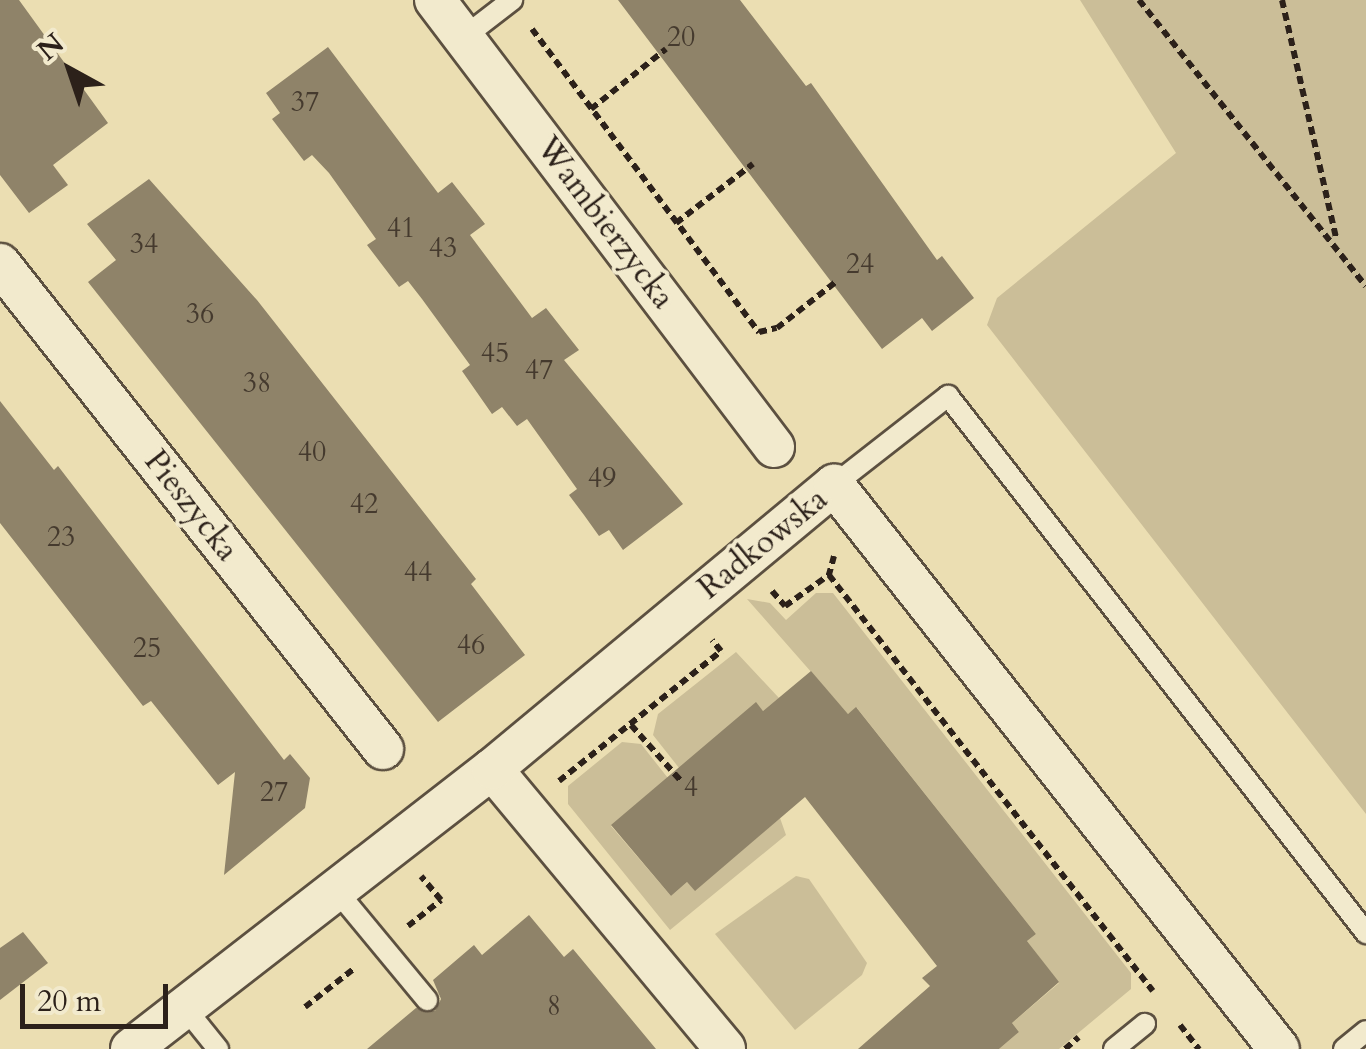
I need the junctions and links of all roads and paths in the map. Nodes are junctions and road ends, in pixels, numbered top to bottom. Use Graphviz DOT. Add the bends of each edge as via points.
graph roads {
  1 [pos="436,0"];
  2 [pos="1139,0"];
  3 [pos="1282,0"];
  4 [pos="512,1"];
  5 [pos="464,37"];
  6 [pos="666,50"];
  7 [pos="591,109"];
  8 [pos="753,164"];
  9 [pos="676,223"];
  10 [pos="1336,242"];
  11 [pos="0,264"];
  12 [pos="838,280"];
  13 [pos="1366,286"];
  14 [pos="774,447"];
  15 [pos="834,484"];
  16 [pos="800,512"];
  17 [pos="684,608"];
  18 [pos="631,725"];
  19 [pos="383,748"];
  20 [pos="492,769"];
  21 [pos="681,782"];
  22 [pos="546,791"];
  23 [pos="336,890"];
  24 [pos="1366,933"];
  25 [pos="1156,995"];
  26 [pos="427,1000"];
  27 [pos="185,1008"];
  28 [pos="1178,1022"];
  29 [pos="1145,1024"];
  30 [pos="1366,1030"];
  31 [pos="130,1049"];
  32 [pos="218,1049"];
  33 [pos="725,1049"];
  34 [pos="1114,1049"];
  35 [pos="1199,1049"];
  36 [pos="1279,1049"];
  37 [pos="1344,1049"];
  1 -- 5 [label="street, Wambierzycka"];
  2 -- 10 [label="path"];
  3 -- 10 [label="path"];
  4 -- 5 [label="lane"];
  4 -- 7 [label="path"];
  5 -- 14 [label="street, Wambierzycka"];
  6 -- 7 [label="path"];
  7 -- 9 [label="path"];
  8 -- 9 [label="path"];
  9 -- 12 [label="path" via="758,332 776,328"];
  10 -- 13 [label="path"];
  11 -- 19 [label="street, Pieszycka"];
  15 -- 16 [label="street, Radkowska"];
  15 -- 24 [label="lane" via="948,396"];
  15 -- 36 [label="street, Radkowska"];
  16 -- 17 [label="street, Radkowska"];
  16 -- 25 [label="path" via="835,554 829,575"];
  17 -- 18 [label="path" via="721,650"];
  17 -- 20 [label="street, Radkowska"];
  18 -- 21 [label="path"];
  18 -- 22 [label="path"];
  20 -- 23 [label="street, Radkowska"];
  20 -- 33 [label="street"];
  23 -- 26 [label="lane"];
  23 -- 27 [label="street, Radkowska"];
  27 -- 31 [label="street, Radkowska"];
  27 -- 32 [label="lane"];
  28 -- 35 [label="path"];
  29 -- 34 [label="lane"];
  30 -- 37 [label="lane"];
}
